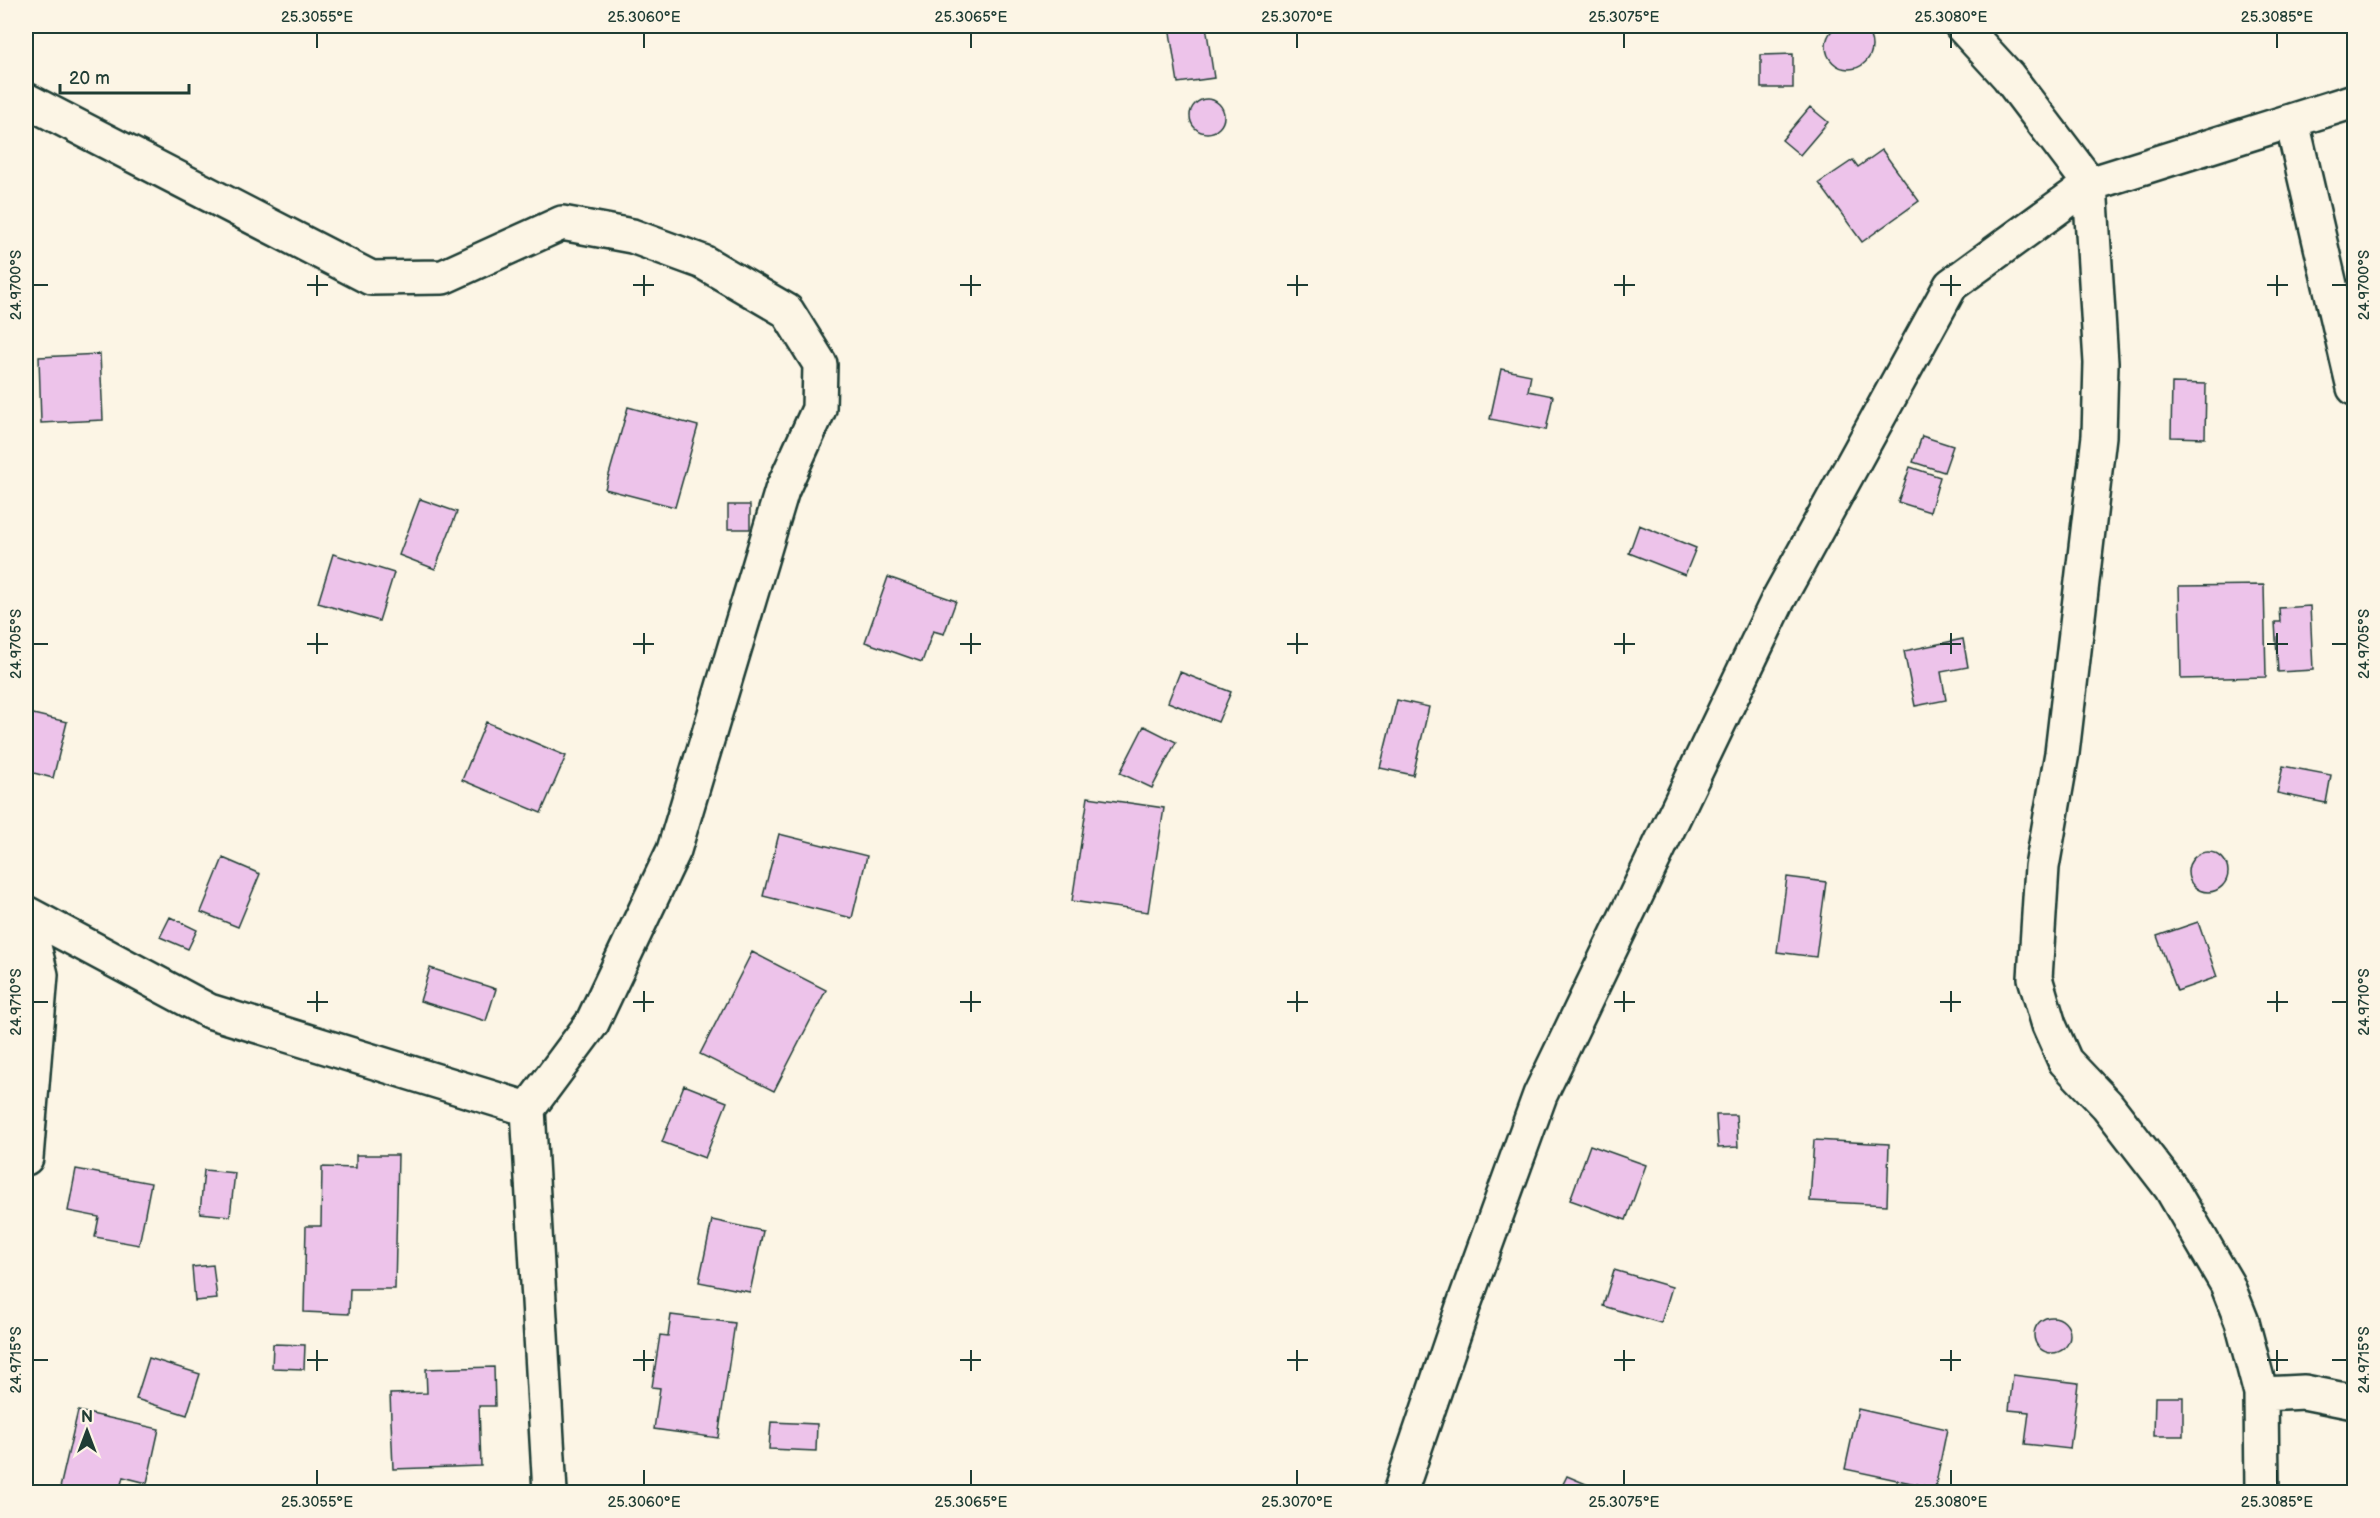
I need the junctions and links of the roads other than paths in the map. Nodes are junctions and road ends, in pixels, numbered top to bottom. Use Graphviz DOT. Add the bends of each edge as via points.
graph roads {
  1 [pos="1962,26"];
  2 [pos="26,100"];
  3 [pos="2355,101"];
  4 [pos="2292,122"];
  5 [pos="2090,184"];
  6 [pos="2355,388"];
  7 [pos="26,913"];
  8 [pos="528,1109"];
  9 [pos="26,1158"];
  10 [pos="2261,1394"];
  11 [pos="2355,1402"];
  12 [pos="550,1492"];
  13 [pos="1400,1492"];
  14 [pos="2262,1492"];
  1 -- 5 [label="street" via="2008,76"];
  2 -- 8 [label="street" via="371,278 443,277 562,223 632,236 703,262 787,311 820,364 819,409 782,490 674,850 592,1023"];
  3 -- 4 [label="street"];
  4 -- 5 [label="street"];
  4 -- 6 [label="street"];
  5 -- 10 [label="street" via="2101,363 2099,436 2062,753 2042,867 2035,978 2065,1061 2107,1105 2171,1188 2227,1284 2242,1322"];
  5 -- 13 [label="street" via="1951,285 1778,600 1540,1095"];
  7 -- 8 [label="street" via="209,1011"];
  7 -- 9 [label="street" via="42,975"];
  8 -- 12 [label="street"];
  10 -- 11 [label="street" via="2304,1392"];
  10 -- 14 [label="street"];
}
